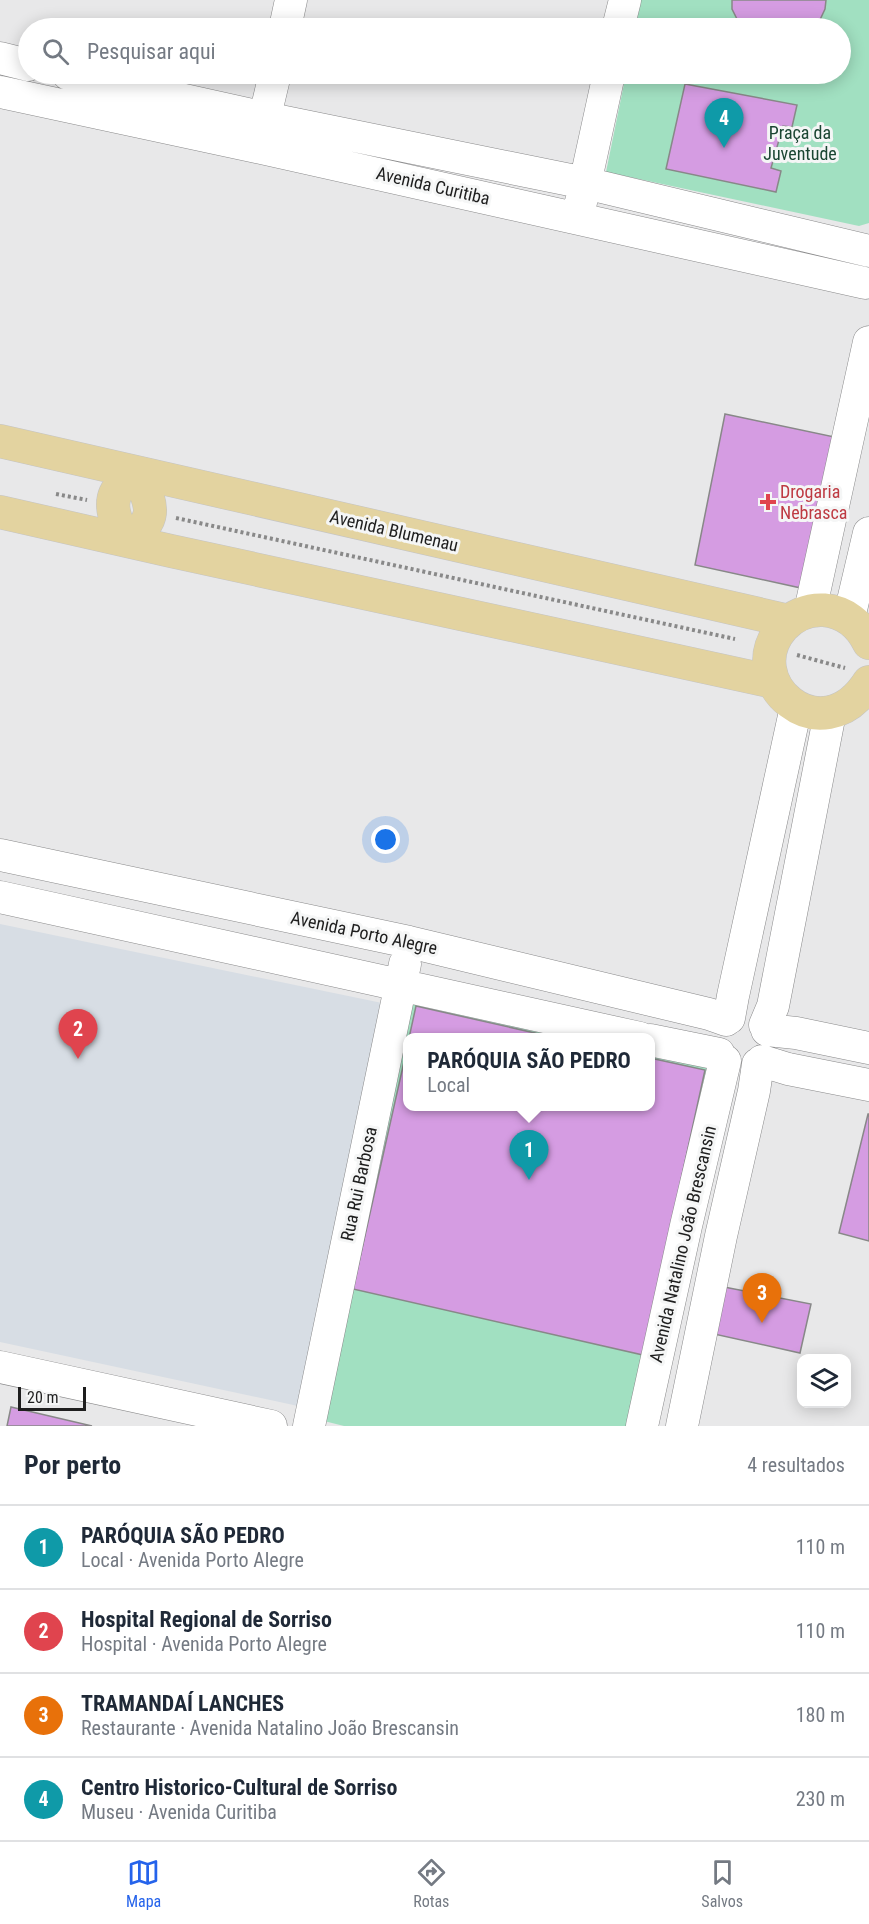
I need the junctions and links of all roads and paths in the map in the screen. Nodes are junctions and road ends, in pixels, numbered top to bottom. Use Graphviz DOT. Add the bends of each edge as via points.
graph roads {
  1 [pos="291,0"];
  2 [pos="625,0"];
  3 [pos="287,18"];
  4 [pos="620,18"];
  5 [pos="0,58"];
  6 [pos="18,62"];
  7 [pos="101,84"];
  8 [pos="273,84"];
  9 [pos="607,84"];
  10 [pos="0,92"];
  11 [pos="262,132"];
  12 [pos="585,183"];
  13 [pos="579,219"];
  14 [pos="869,251"];
  15 [pos="868,279"];
  16 [pos="869,342"];
  17 [pos="0,441"];
  18 [pos="138,473"];
  19 [pos="45,492"];
  20 [pos="113,506"];
  21 [pos="0,512"];
  22 [pos="151,513"];
  23 [pos="869,533"];
  24 [pos="126,540"];
  25 [pos="800,616"];
  26 [pos="771,647"];
  27 [pos="863,659"];
  28 [pos="774,682"];
  29 [pos="796,707"];
  30 [pos="830,713"];
  31 [pos="0,855"];
  32 [pos="0,897"];
  33 [pos="409,942"];
  34 [pos="401,984"];
  35 [pos="728,1019"];
  36 [pos="766,1028"];
  37 [pos="618,1033"];
  38 [pos="655,1041"];
  39 [pos="869,1048"];
  40 [pos="722,1058"];
  41 [pos="760,1062"];
  42 [pos="869,1085"];
  43 [pos="0,1367"];
  44 [pos="271,1426"];
  45 [pos="309,1426"];
  46 [pos="642,1426"];
  47 [pos="682,1426"];
  1 -- 3 [label="street"];
  2 -- 4 [label="street"];
  5 -- 6 [label="street"];
  7 -- 11 [label="street, Avenida Curitiba"];
  8 -- 11 [label="street"];
  9 -- 12 [label="street"];
  10 -- 11 [label="street, Avenida Curitiba"];
  11 -- 12 [label="street, Avenida Curitiba"];
  11 -- 13 [label="street, Avenida Curitiba"];
  12 -- 13 [label="street"];
  12 -- 14 [label="street, Avenida Curitiba"];
  13 -- 15 [label="street, Avenida Curitiba"];
  16 -- 25 [label="street"];
  17 -- 18 [label="main road, Avenida Blumenau"];
  18 -- 20 [label="main road" via="120,486"];
  18 -- 22 [label="main road" via="149,497"];
  18 -- 25 [label="main road, Avenida Blumenau"];
  19 -- 20 [label="path"];
  20 -- 24 [label="main road"];
  21 -- 24 [label="main road"];
  22 -- 24 [label="main road" via="140,532"];
  22 -- 26 [label="path"];
  23 -- 27 [label="street"];
  24 -- 28 [label="main road"];
  25 -- 26 [label="main road" via="778,633"];
  25 -- 27 [label="main road, Avenida Blumenau" via="820,610 837,612"];
  26 -- 27 [label="path"];
  26 -- 28 [label="main road"];
  27 -- 30 [label="main road" via="846,707"];
  28 -- 29 [label="main road"];
  29 -- 30 [label="main road"];
  29 -- 35 [label="street"];
  30 -- 36 [label="street"];
  31 -- 33 [label="street, Avenida Porto Alegre"];
  32 -- 34 [label="street"];
  33 -- 34 [label="street, Rua Rui Barbosa"];
  33 -- 35 [label="street, Avenida Porto Alegre"];
  34 -- 37 [label="street"];
  34 -- 45 [label="street, Rua Rui Barbosa"];
  35 -- 36 [label="street" via="744,1014"];
  35 -- 40 [label="street" via="716,1038"];
  36 -- 39 [label="street"];
  36 -- 41 [label="street" via="770,1047"];
  38 -- 40 [label="street"];
  40 -- 41 [label="street" via="745,1069"];
  40 -- 46 [label="street, Avenida Natalino João Brescansin"];
  41 -- 42 [label="street"];
  41 -- 47 [label="street, Avenida Natalino João Brescansin"];
  43 -- 44 [label="street"];
}
